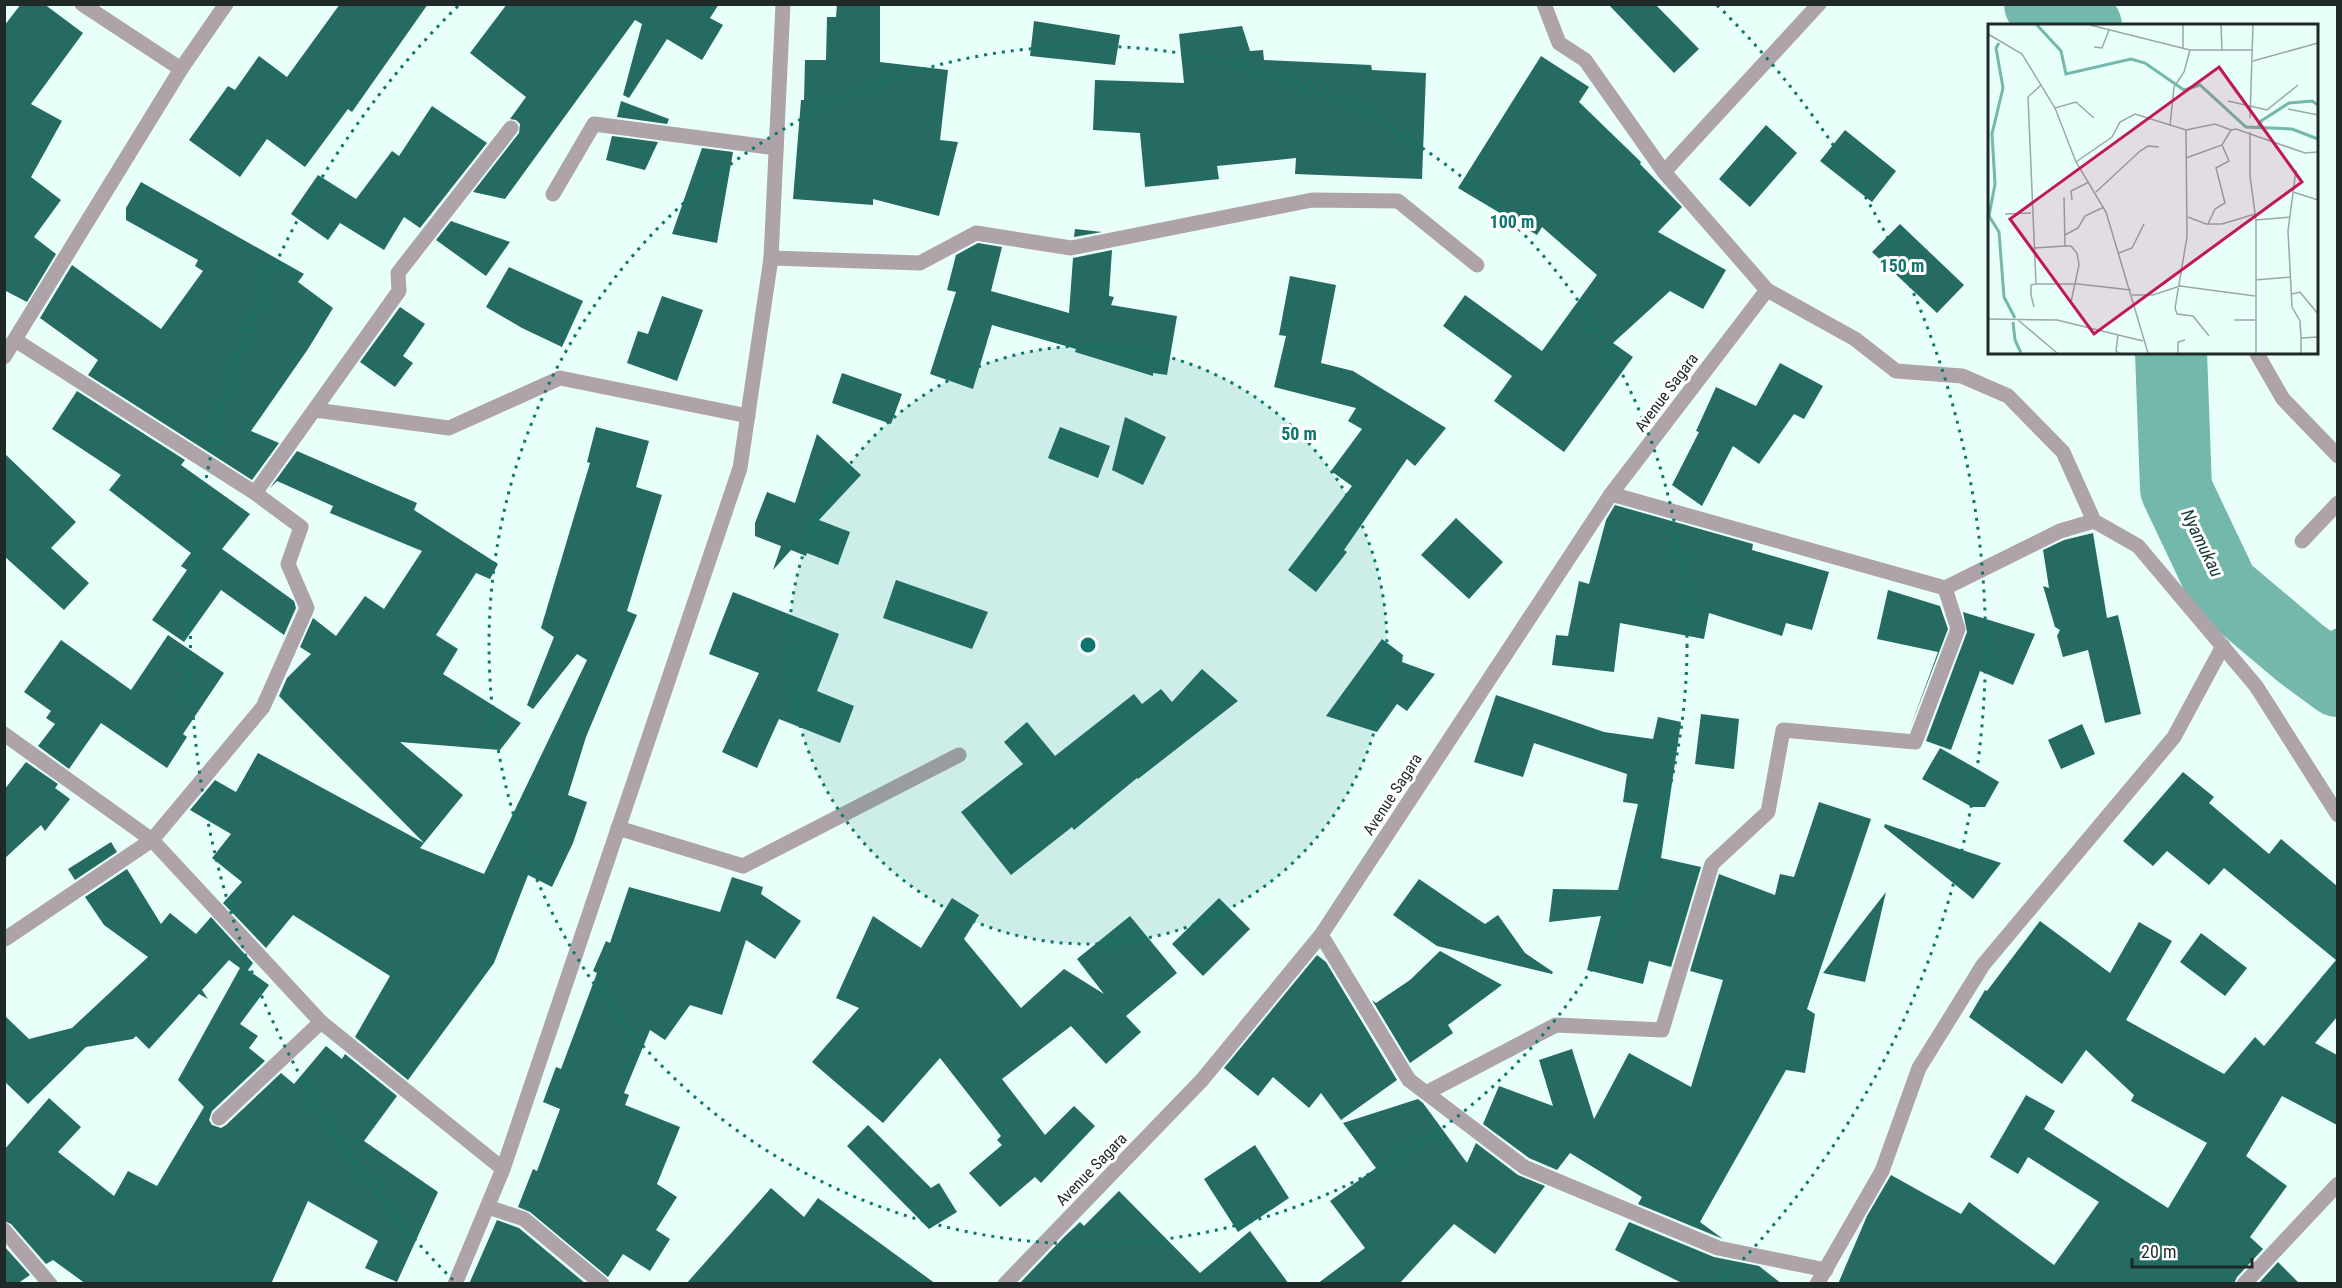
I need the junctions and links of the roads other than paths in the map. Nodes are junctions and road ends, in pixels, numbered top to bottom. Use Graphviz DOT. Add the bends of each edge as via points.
graph roads {
  1 [pos="82,4"];
  2 [pos="226,4"];
  3 [pos="783,4"];
  4 [pos="1544,4"];
  5 [pos="1818,4"];
  6 [pos="181,69"];
  7 [pos="511,128"];
  8 [pos="777,148"];
  9 [pos="1664,172"];
  10 [pos="553,194"];
  11 [pos="771,258"];
  12 [pos="1477,265"];
  13 [pos="1767,290"];
  14 [pos="15,340"];
  15 [pos="2257,354"];
  16 [pos="4,357"];
  17 [pos="315,410"];
  18 [pos="748,417"];
  19 [pos="2337,456"];
  20 [pos="255,493"];
  21 [pos="1611,494"];
  22 [pos="2337,503"];
  23 [pos="2094,521"];
  24 [pos="2302,541"];
  25 [pos="1945,588"];
  26 [pos="2223,646"];
  27 [pos="4,734"];
  28 [pos="959,754"];
  29 [pos="2337,815"];
  30 [pos="618,828"];
  31 [pos="152,840"];
  32 [pos="1321,935"];
  33 [pos="5,939"];
  34 [pos="321,1022"];
  35 [pos="1426,1093"];
  36 [pos="219,1118"];
  37 [pos="503,1169"];
  38 [pos="2337,1184"];
  39 [pos="488,1207"];
  40 [pos="4,1230"];
  41 [pos="1826,1270"];
  42 [pos="50,1284"];
  43 [pos="455,1284"];
  44 [pos="602,1284"];
  45 [pos="1005,1284"];
  46 [pos="1817,1284"];
  47 [pos="2244,1284"];
  1 -- 6 [label="street"];
  2 -- 6 [label="street"];
  3 -- 8 [label="street"];
  4 -- 9 [label="street" via="1559,42 1585,60"];
  5 -- 9 [label="street"];
  6 -- 14 [label="street"];
  7 -- 17 [label="street" via="398,273 399,291"];
  8 -- 10 [label="street" via="594,124"];
  8 -- 11 [label="street"];
  9 -- 13 [label="street"];
  11 -- 12 [label="street" via="920,263 976,233 1071,248 1312,200 1334,200 1398,201"];
  11 -- 18 [label="street"];
  13 -- 21 [label="street, Avenue Sagara"];
  13 -- 23 [label="street" via="1855,339 1896,371 1962,376 2007,396 2063,452"];
  14 -- 16 [label="street"];
  14 -- 20 [label="street"];
  15 -- 19 [label="street" via="2283,399"];
  17 -- 18 [label="street" via="449,428 560,378"];
  17 -- 20 [label="street"];
  18 -- 30 [label="street" via="740,468"];
  20 -- 31 [label="street" via="301,527 288,564 307,608 262,707"];
  21 -- 25 [label="street"];
  21 -- 32 [label="street, Avenue Sagara"];
  22 -- 24 [label="street"];
  23 -- 25 [label="street" via="2060,531"];
  23 -- 26 [label="street" via="2138,546"];
  25 -- 35 [label="street" via="1958,628 1915,742 1783,730 1768,812 1712,864 1662,1030 1556,1025"];
  26 -- 29 [label="street" via="2256,686"];
  26 -- 41 [label="street" via="2174,737 1983,965 1919,1068 1882,1171"];
  27 -- 31 [label="street"];
  28 -- 30 [label="street" via="743,866"];
  30 -- 37 [label="street"];
  31 -- 33 [label="street"];
  31 -- 34 [label="street"];
  32 -- 35 [label="street" via="1409,1080"];
  32 -- 45 [label="street, Avenue Sagara" via="1202,1080"];
  34 -- 36 [label="street"];
  34 -- 37 [label="street"];
  35 -- 41 [label="street" via="1524,1167 1718,1248"];
  37 -- 39 [label="street"];
  38 -- 47 [label="street"];
  39 -- 43 [label="street"];
  39 -- 44 [label="street" via="524,1219"];
  40 -- 42 [label="street"];
  41 -- 46 [label="street"];
}
